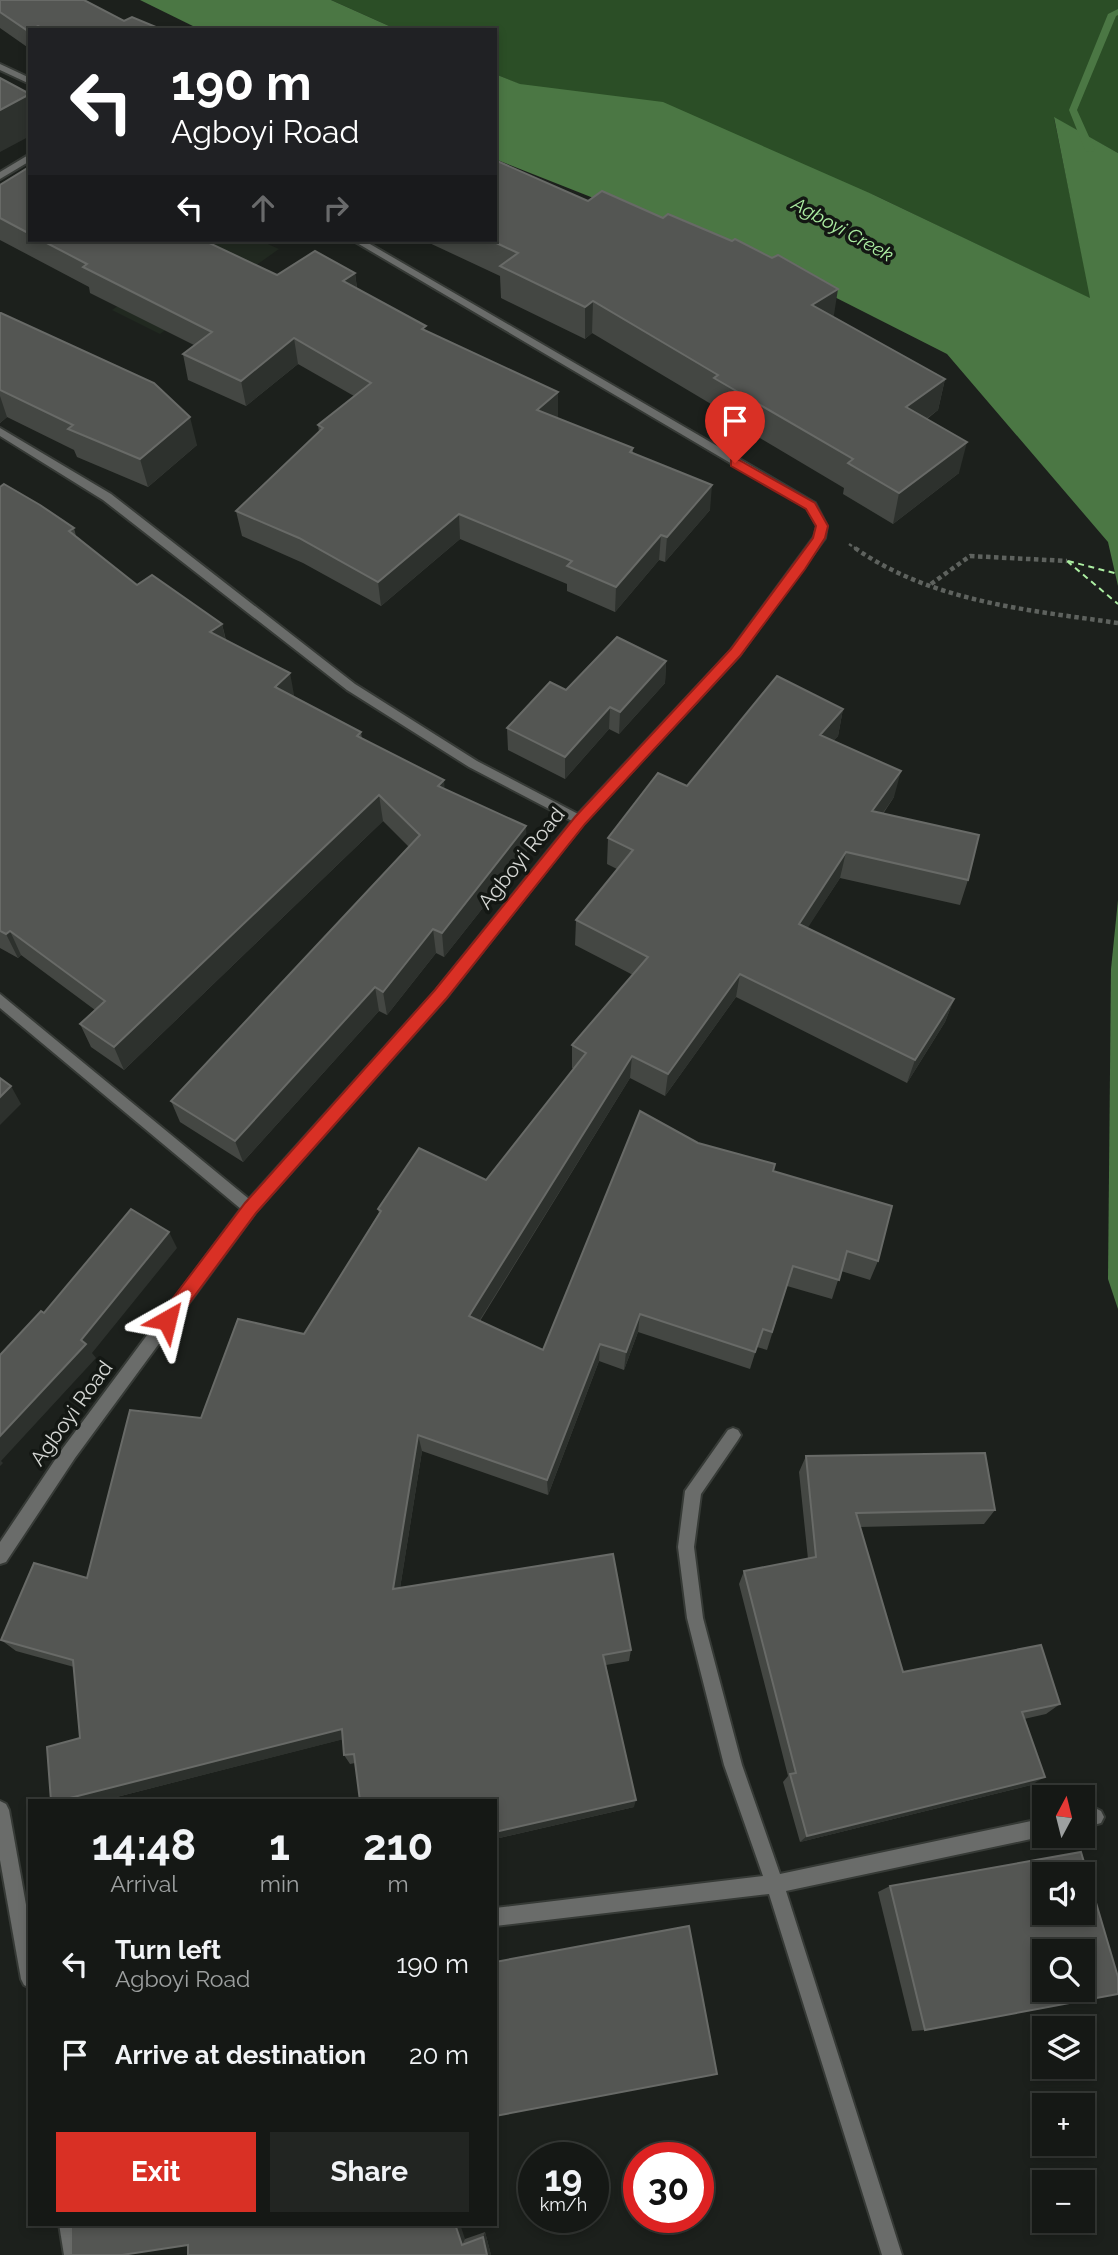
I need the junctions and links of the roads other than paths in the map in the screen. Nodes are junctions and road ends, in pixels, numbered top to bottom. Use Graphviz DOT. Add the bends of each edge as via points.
graph roads {
  1 [pos="0,67"];
  2 [pos="28,80"];
  3 [pos="28,158"];
  4 [pos="0,176"];
  5 [pos="360,242"];
  6 [pos="0,431"];
  7 [pos="580,820"];
  8 [pos="0,1000"];
  9 [pos="250,1208"];
  10 [pos="733,1435"];
  11 [pos="0,1556"];
  12 [pos="0,1810"];
  13 [pos="1032,1830"];
  14 [pos="775,1884"];
  15 [pos="497,1917"];
  16 [pos="28,1967"];
  17 [pos="69,2226"];
  18 [pos="74,2255"];
  19 [pos="892,2255"];
  1 -- 2 [label="street"];
  3 -- 4 [label="street"];
  5 -- 7 [label="street, Agboyi Road" via="811,506 822,526 801,566 735,653"];
  6 -- 7 [label="street" via="107,497 351,687 473,764"];
  7 -- 9 [label="street, Agboyi Road" via="441,994"];
  8 -- 9 [label="street"];
  9 -- 11 [label="street, Agboyi Road" via="69,1453"];
  10 -- 14 [label="street" via="693,1491 686,1547 695,1618 711,1684 733,1765"];
  12 -- 16 [label="street"];
  13 -- 14 [label="street"];
  14 -- 15 [label="street"];
  14 -- 19 [label="street"];
  17 -- 18 [label="street"];
}
